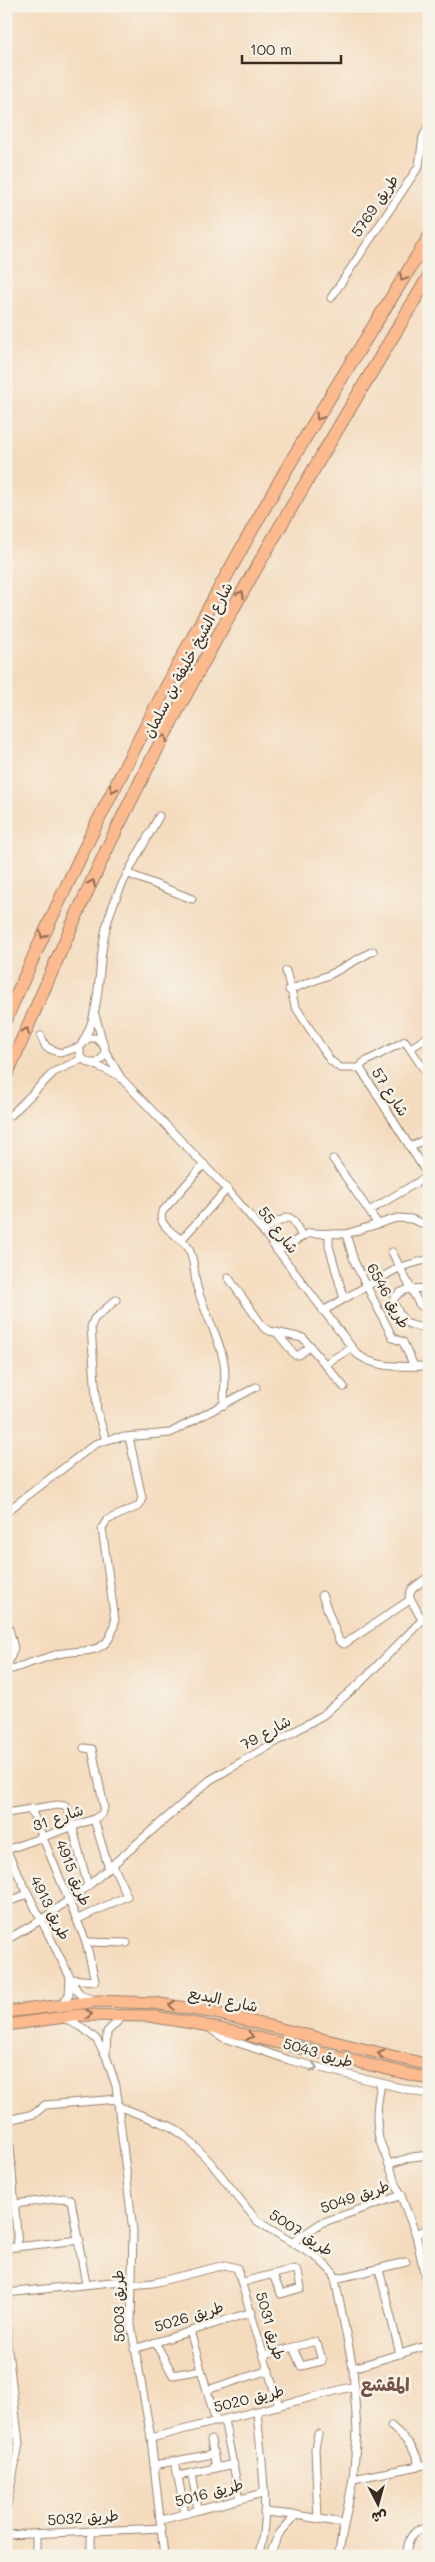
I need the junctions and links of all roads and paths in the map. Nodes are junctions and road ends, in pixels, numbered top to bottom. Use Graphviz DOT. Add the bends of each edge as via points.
graph roads {
  1 [pos="429,125"];
  2 [pos="429,237"];
  3 [pos="429,276"];
  4 [pos="331,298"];
  5 [pos="158,816"];
  6 [pos="129,874"];
  7 [pos="192,899"];
  8 [pos="373,951"];
  9 [pos="286,971"];
  10 [pos="290,990"];
  11 [pos="95,1015"];
  12 [pos="6,1019"];
  13 [pos="41,1036"];
  14 [pos="429,1036"];
  15 [pos="103,1043"];
  16 [pos="81,1045"];
  17 [pos="411,1048"];
  18 [pos="105,1051"];
  19 [pos="82,1059"];
  20 [pos="93,1064"];
  21 [pos="360,1068"];
  22 [pos="6,1076"];
  23 [pos="429,1077"];
  24 [pos="121,1078"];
  25 [pos="11,1115"];
  26 [pos="429,1136"];
  27 [pos="410,1147"];
  28 [pos="333,1160"];
  29 [pos="204,1164"];
  30 [pos="428,1177"];
  31 [pos="227,1189"];
  32 [pos="369,1211"];
  33 [pos="378,1224"];
  34 [pos="429,1226"];
  35 [pos="262,1230"];
  36 [pos="329,1233"];
  37 [pos="346,1234"];
  38 [pos="302,1236"];
  39 [pos="182,1239"];
  40 [pos="277,1251"];
  41 [pos="392,1252"];
  42 [pos="429,1259"];
  43 [pos="400,1267"];
  44 [pos="228,1277"];
  45 [pos="367,1287"];
  46 [pos="410,1288"];
  47 [pos="429,1289"];
  48 [pos="344,1299"];
  49 [pos="116,1300"];
  50 [pos="429,1306"];
  51 [pos="323,1311"];
  52 [pos="429,1327"];
  53 [pos="277,1333"];
  54 [pos="311,1346"];
  55 [pos="351,1348"];
  56 [pos="325,1364"];
  57 [pos="414,1366"];
  58 [pos="427,1366"];
  59 [pos="429,1373"];
  60 [pos="256,1387"];
  61 [pos="344,1388"];
  62 [pos="224,1405"];
  63 [pos="129,1437"];
  64 [pos="106,1440"];
  65 [pos="6,1498"];
  66 [pos="8,1511"];
  67 [pos="429,1576"];
  68 [pos="322,1595"];
  69 [pos="410,1600"];
  70 [pos="429,1613"];
  71 [pos="6,1616"];
  72 [pos="422,1620"];
  73 [pos="6,1670"];
  74 [pos="84,1748"];
  75 [pos="31,1809"];
  76 [pos="6,1813"];
  77 [pos="94,1820"];
  78 [pos="72,1827"];
  79 [pos="44,1837"];
  80 [pos="6,1850"];
  81 [pos="111,1867"];
  82 [pos="88,1886"];
  83 [pos="27,1894"];
  84 [pos="70,1900"];
  85 [pos="6,1903"];
  86 [pos="78,1919"];
  87 [pos="41,1920"];
  88 [pos="6,1940"];
  89 [pos="86,1942"];
  90 [pos="128,1943"];
  91 [pos="70,1979"];
  92 [pos="99,2001"];
  93 [pos="61,2011"];
  94 [pos="6,2012"];
  95 [pos="126,2014"];
  96 [pos="6,2025"];
  97 [pos="204,2025"];
  98 [pos="106,2056"];
  99 [pos="429,2066"];
  100 [pos="429,2079"];
  101 [pos="381,2084"];
  102 [pos="429,2095"];
  103 [pos="119,2103"];
  104 [pos="429,2155"];
  105 [pos="389,2164"];
  106 [pos="9,2167"];
  107 [pos="402,2195"];
  108 [pos="14,2204"];
  109 [pos="6,2205"];
  110 [pos="429,2227"];
  111 [pos="416,2235"];
  112 [pos="80,2240"];
  113 [pos="294,2242"];
  114 [pos="18,2247"];
  115 [pos="6,2248"];
  116 [pos="406,2262"];
  117 [pos="379,2269"];
  118 [pos="273,2275"];
  119 [pos="335,2279"];
  120 [pos="243,2282"];
  121 [pos="131,2283"];
  122 [pos="86,2284"];
  123 [pos="6,2293"];
  124 [pos="429,2295"];
  125 [pos="252,2312"];
  126 [pos="190,2331"];
  127 [pos="155,2342"];
  128 [pos="429,2345"];
  129 [pos="293,2347"];
  130 [pos="134,2349"];
  131 [pos="400,2354"];
  132 [pos="264,2355"];
  133 [pos="353,2368"];
  134 [pos="201,2370"];
  135 [pos="269,2370"];
  136 [pos="355,2386"];
  137 [pos="208,2390"];
  138 [pos="279,2406"];
  139 [pos="257,2411"];
  140 [pos="224,2420"];
  141 [pos="216,2422"];
  142 [pos="391,2426"];
  143 [pos="18,2433"];
  144 [pos="318,2434"];
  145 [pos="6,2436"];
  146 [pos="150,2438"];
  147 [pos="210,2440"];
  148 [pos="213,2454"];
  149 [pos="175,2461"];
  150 [pos="234,2464"];
  151 [pos="429,2464"];
  152 [pos="154,2465"];
  153 [pos="419,2466"];
  154 [pos="216,2468"];
  155 [pos="192,2473"];
  156 [pos="178,2476"];
  157 [pos="353,2479"];
  158 [pos="263,2493"];
  159 [pos="240,2499"];
  160 [pos="6,2510"];
  161 [pos="198,2510"];
  162 [pos="264,2512"];
  163 [pos="184,2514"];
  164 [pos="296,2515"];
  165 [pos="318,2518"];
  166 [pos="161,2520"];
  167 [pos="343,2523"];
  168 [pos="162,2528"];
  169 [pos="429,2529"];
  170 [pos="91,2531"];
  171 [pos="6,2535"];
  172 [pos="36,2535"];
  173 [pos="261,2555"];
  174 [pos="36,2556"];
  175 [pos="91,2556"];
  176 [pos="164,2556"];
  177 [pos="269,2556"];
  178 [pos="338,2556"];
  179 [pos="406,2556"];
  1 -- 4 [label="street, طريق 5769" via="419,166"];
  2 -- 12 [label="highway, شارع الشيخ خليفة بن سلمان, one-way" via="284,475 156,703"];
  22 -- 3 [label="highway, شارع الشيخ خليفة بن سلمان, one-way" via="108,847 165,736 238,599"];
  5 -- 6 [label="street"];
  6 -- 7 [label="street"];
  6 -- 11 [label="street" via="115,899 104,934"];
  8 -- 10 [label="street" via="329,975"];
  9 -- 10 [label="street"];
  10 -- 21 [label="street" via="299,1014 330,1060 340,1068"];
  11 -- 15 [label="street"];
  11 -- 16 [label="street"];
  13 -- 16 [label="street" via="46,1047 56,1053"];
  14 -- 17 [label="street"];
  15 -- 16 [label="street" via="92,1038"];
  15 -- 18 [label="street"];
  16 -- 19 [label="street"];
  17 -- 21 [label="street, شارع 57" via="405,1041 363,1063"];
  17 -- 23 [label="street"];
  18 -- 20 [label="street" via="101,1060"];
  18 -- 24 [label="street, شارع 55"];
  19 -- 20 [label="street"];
  19 -- 25 [label="street" via="54,1072"];
  20 -- 24 [label="street, شارع 55"];
  21 -- 27 [label="street, شارع 57"];
  24 -- 29 [label="street, شارع 55"];
  26 -- 27 [label="street"];
  27 -- 30 [label="street, شارع 57"];
  28 -- 32 [label="street"];
  29 -- 31 [label="street, شارع 55"];
  29 -- 39 [label="street" via="160,1215 162,1224"];
  30 -- 32 [label="street, شارع 57"];
  31 -- 35 [label="street, شارع 55"];
  31 -- 39 [label="street"];
  32 -- 33 [label="street"];
  33 -- 34 [label="street" via="406,1218"];
  33 -- 37 [label="street"];
  35 -- 38 [label="street" via="288,1217"];
  35 -- 40 [label="street, شارع 55"];
  36 -- 37 [label="street"];
  36 -- 38 [label="street" via="314,1232"];
  36 -- 48 [label="street" via="329,1246"];
  37 -- 45 [label="street, طريق 6546" via="354,1261"];
  38 -- 40 [label="street"];
  39 -- 62 [label="street" via="191,1254 197,1285 222,1354"];
  40 -- 51 [label="street, شارع 55"];
  41 -- 43 [label="street"];
  42 -- 43 [label="street"];
  43 -- 45 [label="street"];
  43 -- 46 [label="street"];
  44 -- 53 [label="street" via="259,1322"];
  45 -- 48 [label="street"];
  45 -- 57 [label="street, طريق 6546" via="393,1338 403,1342"];
  46 -- 47 [label="street"];
  46 -- 50 [label="street" via="420,1305"];
  46 -- 52 [label="street" via="395,1296 394,1302 407,1324 414,1328"];
  48 -- 51 [label="street"];
  49 -- 64 [label="street" via="94,1319 91,1327 98,1411"];
  51 -- 55 [label="street, شارع 55"];
  53 -- 54 [label="street" via="300,1336"];
  53 -- 54 [label="street" via="295,1355"];
  54 -- 56 [label="street"];
  55 -- 56 [label="street"];
  55 -- 57 [label="street, شارع 55" via="376,1364"];
  56 -- 61 [label="street"];
  57 -- 58 [label="street, شارع 55"];
  58 -- 59 [label="street, شارع 55"];
  60 -- 62 [label="street"];
  62 -- 63 [label="street" via="170,1433"];
  63 -- 64 [label="street"];
  63 -- 73 [label="street" via="142,1498 139,1506 107,1520 102,1528 115,1621 112,1632 106,1642 91,1652 62,1654"];
  64 -- 66 [label="street" via="90,1447"];
  65 -- 66 [label="street"];
  67 -- 69 [label="street" via="412,1589"];
  68 -- 69 [label="street" via="339,1641 344,1644"];
  69 -- 72 [label="street"];
  70 -- 72 [label="street, شارع 79"];
  71 -- 73 [label="street" via="14,1648"];
  72 -- 81 [label="street, شارع 79" via="329,1710 210,1780"];
  74 -- 77 [label="street, شارع 31" via="92,1749 104,1807 102,1814"];
  75 -- 76 [label="street"];
  75 -- 78 [label="street" via="64,1806"];
  75 -- 79 [label="street, طريق 4915"];
  77 -- 78 [label="street, شارع 31"];
  77 -- 81 [label="street"];
  78 -- 79 [label="street, شارع 31"];
  78 -- 82 [label="street"];
  79 -- 80 [label="street, شارع 31"];
  79 -- 84 [label="street, طريق 4915"];
  80 -- 83 [label="street, طريق 4913"];
  81 -- 82 [label="street, شارع 79"];
  81 -- 86 [label="street, طريق 4915" via="127,1896"];
  82 -- 84 [label="street, شارع 79"];
  83 -- 85 [label="street"];
  83 -- 87 [label="street, طريق 4913"];
  84 -- 86 [label="street, طريق 4915"];
  84 -- 87 [label="street, شارع 79"];
  86 -- 89 [label="street, طريق 4915"];
  87 -- 88 [label="street, شارع 79"];
  87 -- 91 [label="street, طريق 4913"];
  89 -- 90 [label="street"];
  89 -- 91 [label="street, طريق 4915" via="95,1981"];
  91 -- 92 [label="street, طريق 4913" via="79,1994"];
  91 -- 93 [label="street" via="69,1994"];
  92 -- 93 [label="main road, شارع البديع"];
  99 -- 92 [label="main road, شارع البديع, one-way" via="210,2012 154,2003"];
  93 -- 94 [label="main road, شارع البديع"];
  93 -- 95 [label="main road, شارع البديع, one-way"];
  93 -- 96 [label="main road, شارع البديع"];
  93 -- 98 [label="street, طريق 5003" via="90,2033"];
  95 -- 97 [label="main road, شارع البديع"];
  95 -- 98 [label="street, طريق 5003" via="107,2032"];
  97 -- 100 [label="main road, شارع البديع, one-way"];
  97 -- 101 [label="street, طريق 5043, one-way" via="243,2045"];
  98 -- 103 [label="street, طريق 5003"];
  101 -- 102 [label="street, طريق 5043"];
  101 -- 105 [label="street, طريق 5049" via="376,2126"];
  103 -- 106 [label="street" via="45,2104 34,2114 10,2120"];
  103 -- 113 [label="street, طريق 5007" via="170,2126 186,2137 257,2221"];
  103 -- 121 [label="street, طريق 5003" via="133,2231"];
  104 -- 105 [label="street"];
  105 -- 107 [label="street, طريق 5049"];
  106 -- 108 [label="street"];
  107 -- 111 [label="street, طريق 5049"];
  107 -- 113 [label="street, طريق 5049" via="321,2223"];
  108 -- 109 [label="street"];
  108 -- 112 [label="street" via="68,2198 73,2202"];
  108 -- 114 [label="street"];
  110 -- 111 [label="street"];
  111 -- 124 [label="street, طريق 5049"];
  112 -- 114 [label="street"];
  112 -- 122 [label="street"];
  113 -- 119 [label="street, طريق 5007" via="326,2264"];
  114 -- 115 [label="street"];
  116 -- 117 [label="street"];
  117 -- 119 [label="street"];
  117 -- 131 [label="street"];
  118 -- 120 [label="street, طريق 5031"];
  119 -- 133 [label="street, طريق 5007"];
  120 -- 121 [label="street, طريق 5031" via="237,2268 229,2265 153,2283"];
  120 -- 125 [label="street, طريق 5031"];
  121 -- 122 [label="street, طريق 5031"];
  121 -- 130 [label="street, طريق 5003"];
  122 -- 123 [label="street, طريق 5031"];
  123 -- 143 [label="street" via="7,2342"];
  125 -- 126 [label="street, طريق 5026"];
  125 -- 132 [label="street, طريق 5031"];
  126 -- 127 [label="street, طريق 5026"];
  126 -- 134 [label="street"];
  127 -- 130 [label="street, طريق 5026"];
  127 -- 134 [label="street" via="173,2375"];
  128 -- 131 [label="street"];
  129 -- 132 [label="street"];
  130 -- 146 [label="street, طريق 5003"];
  131 -- 133 [label="street"];
  132 -- 135 [label="street, طريق 5031"];
  133 -- 136 [label="street, طريق 5007"];
  134 -- 137 [label="street"];
  135 -- 137 [label="street"];
  135 -- 138 [label="street, طريق 5031"];
  136 -- 138 [label="street, طريق 5020"];
  136 -- 157 [label="street, طريق 5007" via="357,2432"];
  137 -- 141 [label="street"];
  138 -- 139 [label="street, طريق 5020"];
  139 -- 140 [label="street, طريق 5020"];
  139 -- 158 [label="street"];
  140 -- 141 [label="street, طريق 5020"];
  140 -- 150 [label="street"];
  141 -- 146 [label="street, طريق 5020"];
  142 -- 153 [label="street" via="418,2454"];
  143 -- 145 [label="street"];
  143 -- 160 [label="street" via="18,2455"];
  144 -- 165 [label="street" via="315,2448"];
  146 -- 152 [label="street, طريق 5003"];
  147 -- 148 [label="street"];
  148 -- 149 [label="street"];
  148 -- 154 [label="street"];
  149 -- 152 [label="street"];
  149 -- 156 [label="street"];
  150 -- 154 [label="street"];
  150 -- 159 [label="street"];
  151 -- 153 [label="street"];
  152 -- 166 [label="street, طريق 5003"];
  153 -- 157 [label="street"];
  154 -- 155 [label="street"];
  155 -- 156 [label="street"];
  155 -- 161 [label="street"];
  156 -- 163 [label="street"];
  157 -- 167 [label="street, طريق 5007"];
  158 -- 159 [label="street, طريق 5016"];
  158 -- 162 [label="street"];
  159 -- 161 [label="street, طريق 5016"];
  161 -- 163 [label="street, طريق 5016"];
  162 -- 164 [label="street"];
  162 -- 173 [label="street"];
  163 -- 166 [label="street, طريق 5016"];
  164 -- 165 [label="street"];
  164 -- 177 [label="street" via="279,2534"];
  165 -- 167 [label="street"];
  166 -- 168 [label="street, طريق 5003"];
  167 -- 178 [label="street, طريق 5007"];
  168 -- 170 [label="street, طريق 5032"];
  168 -- 176 [label="street, طريق 5003"];
  169 -- 179 [label="street" via="412,2534"];
  170 -- 172 [label="street, طريق 5032"];
  170 -- 175 [label="street"];
  171 -- 172 [label="street, طريق 5032"];
  172 -- 174 [label="street"];
}
